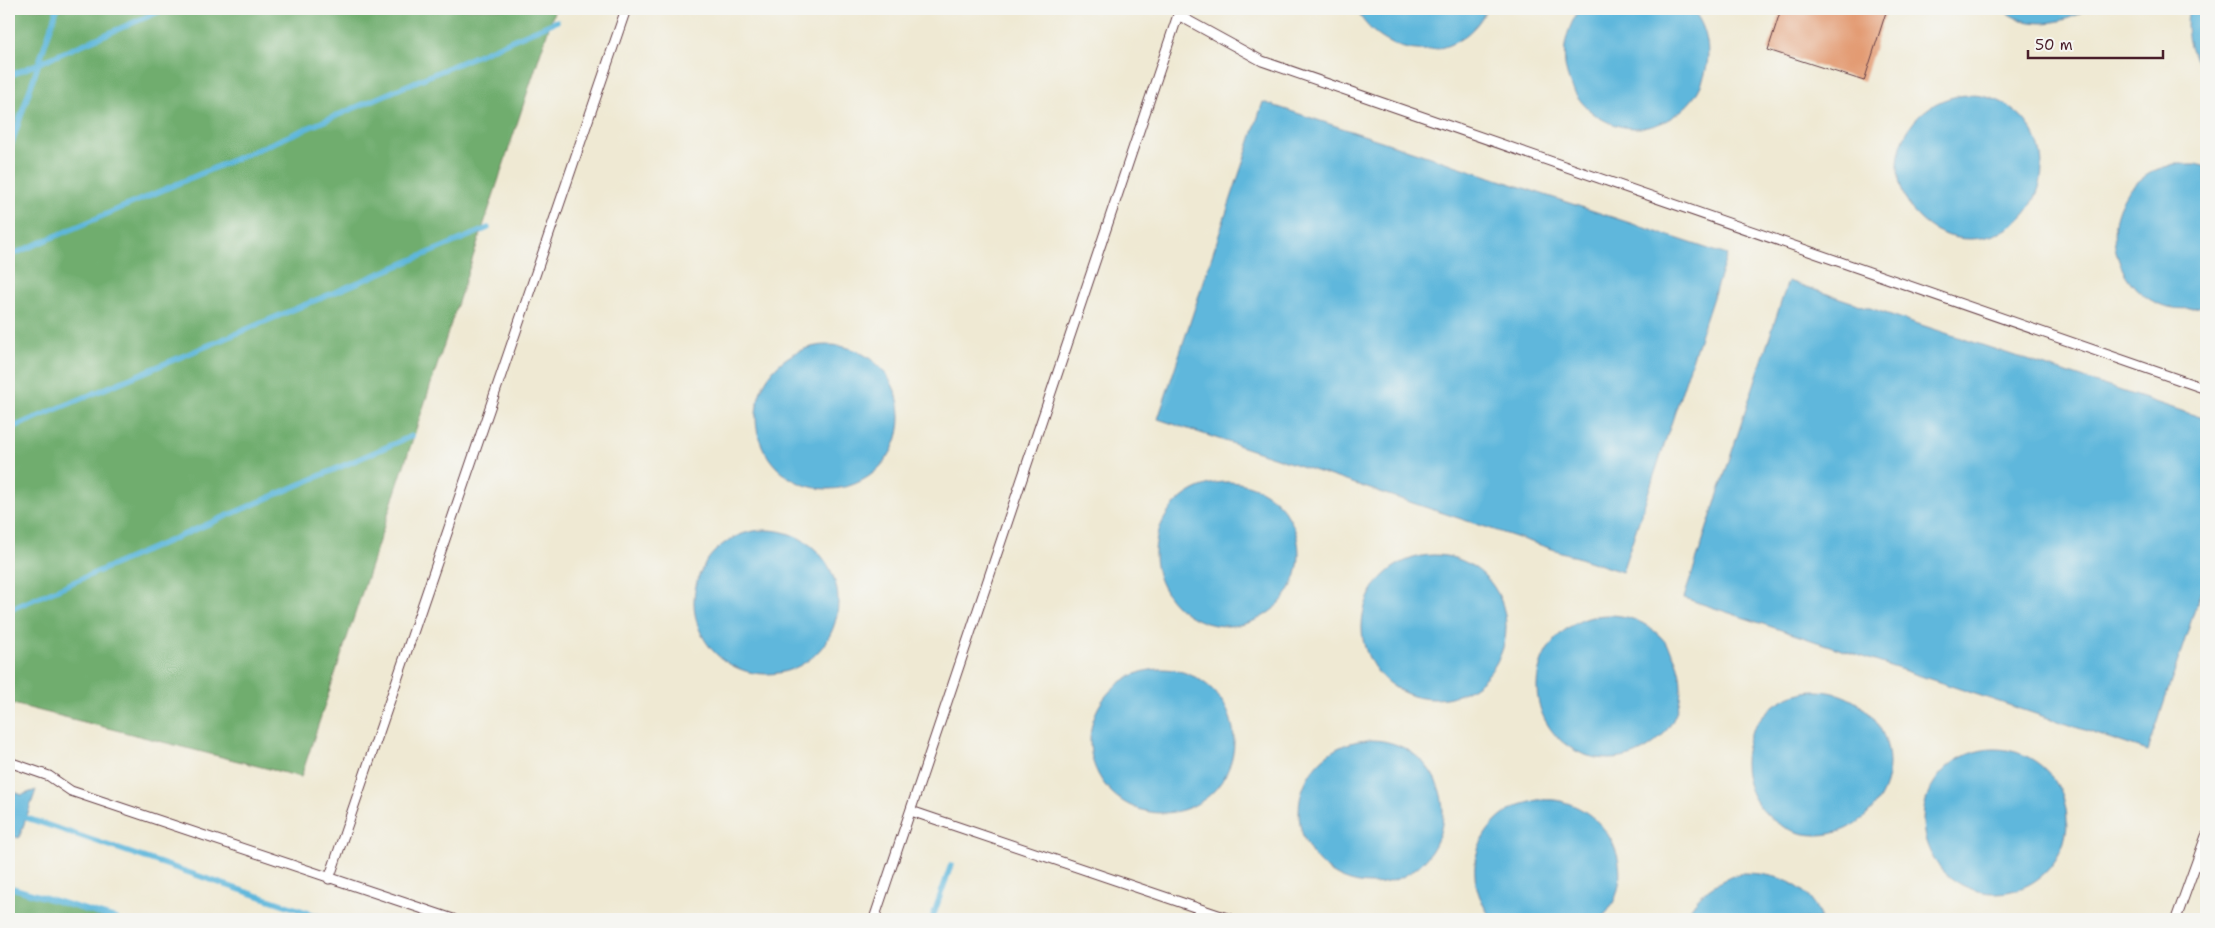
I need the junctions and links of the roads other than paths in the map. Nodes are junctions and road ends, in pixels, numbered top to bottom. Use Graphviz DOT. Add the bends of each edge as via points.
graph roads {
  1 [pos="626,9"];
  2 [pos="1179,12"];
  3 [pos="2206,389"];
  4 [pos="9,762"];
  5 [pos="911,811"];
  6 [pos="2206,836"];
  7 [pos="329,879"];
  8 [pos="453,919"];
  9 [pos="874,919"];
  10 [pos="1230,919"];
  11 [pos="2176,919"];
  1 -- 7 [label="lane"];
  2 -- 3 [label="lane" via="1262,61"];
  2 -- 5 [label="lane"];
  4 -- 7 [label="lane" via="49,776 71,791"];
  5 -- 9 [label="lane"];
  5 -- 10 [label="lane"];
  6 -- 11 [label="lane"];
  7 -- 8 [label="lane"];
}
